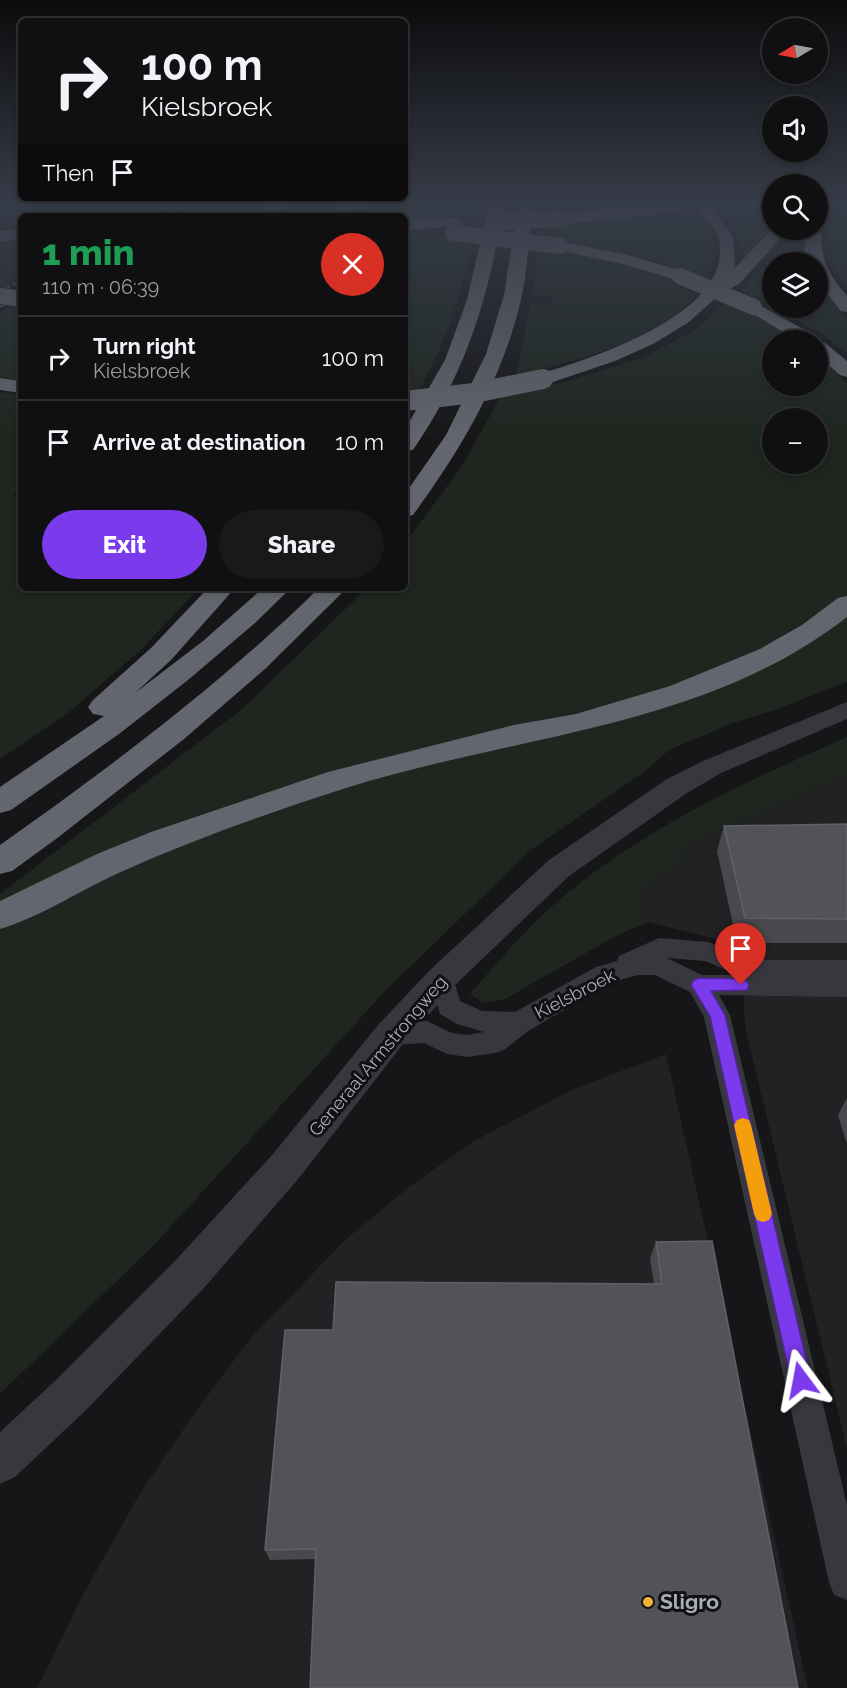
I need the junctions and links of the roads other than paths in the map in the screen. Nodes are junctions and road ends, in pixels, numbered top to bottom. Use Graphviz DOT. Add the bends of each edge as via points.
graph roads {
  1 [pos="480,283"];
  2 [pos="514,283"];
  3 [pos="696,283"];
  4 [pos="719,283"];
  5 [pos="729,283"];
  6 [pos="828,284"];
  7 [pos="710,295"];
  8 [pos="0,296"];
  9 [pos="18,299"];
  10 [pos="847,307"];
  11 [pos="792,330"];
  12 [pos="828,355"];
  13 [pos="847,371"];
  14 [pos="0,384"];
  15 [pos="18,387"];
  16 [pos="408,401"];
  17 [pos="408,441"];
  18 [pos="408,506"];
  19 [pos="847,579"];
  20 [pos="219,591"];
  21 [pos="275,591"];
  22 [pos="331,591"];
  23 [pos="847,604"];
  24 [pos="847,710"];
  25 [pos="514,735"];
  26 [pos="9,796"];
  27 [pos="0,862"];
  28 [pos="0,916"];
  29 [pos="708,952"];
  30 [pos="847,970"];
  31 [pos="605,974"];
  32 [pos="699,985"];
  33 [pos="847,987"];
  34 [pos="445,992"];
  35 [pos="421,1021"];
  36 [pos="519,1023"];
  37 [pos="0,1462"];
  38 [pos="847,1582"];
  1 -- 17 [label="highway" via="458,356"];
  2 -- 18 [label="highway" via="486,382 453,443"];
  3 -- 11 [label="highway, bridge" via="754,307"];
  4 -- 7 [label="highway"];
  5 -- 7 [label="highway"];
  6 -- 10 [label="highway"];
  7 -- 16 [label="highway, bridge" via="686,316 646,341 594,364 474,393"];
  8 -- 9 [label="highway, bridge"];
  12 -- 13 [label="highway"];
  14 -- 15 [label="highway"];
  19 -- 25 [label="highway" via="798,622 719,665"];
  20 -- 26 [label="highway" via="161,654"];
  21 -- 26 [label="highway" via="208,651"];
  22 -- 27 [label="highway" via="175,732"];
  23 -- 25 [label="highway" via="812,631 728,674 579,723"];
  24 -- 34 [label="street, Generaal Armstrongweg" via="712,768 668,792 559,868"];
  25 -- 28 [label="highway" via="339,779 163,840"];
  29 -- 30 [label="street" via="751,969"];
  29 -- 31 [label="street" via="659,948"];
  29 -- 32 [label="street"];
  31 -- 32 [label="street, Kielsbroek" via="638,965 658,965"];
  31 -- 36 [label="street, Kielsbroek"];
  32 -- 33 [label="street, Kielsbroek"];
  32 -- 38 [label="street" via="717,1015"];
  34 -- 35 [label="street, Generaal Armstrongweg"];
  34 -- 36 [label="street, Kielsbroek" via="468,1020"];
  35 -- 36 [label="street, Kielsbroek" via="447,1043 467,1046 495,1042"];
  35 -- 37 [label="street, Generaal Armstrongweg" via="391,1034 286,1166 189,1275"];
}
